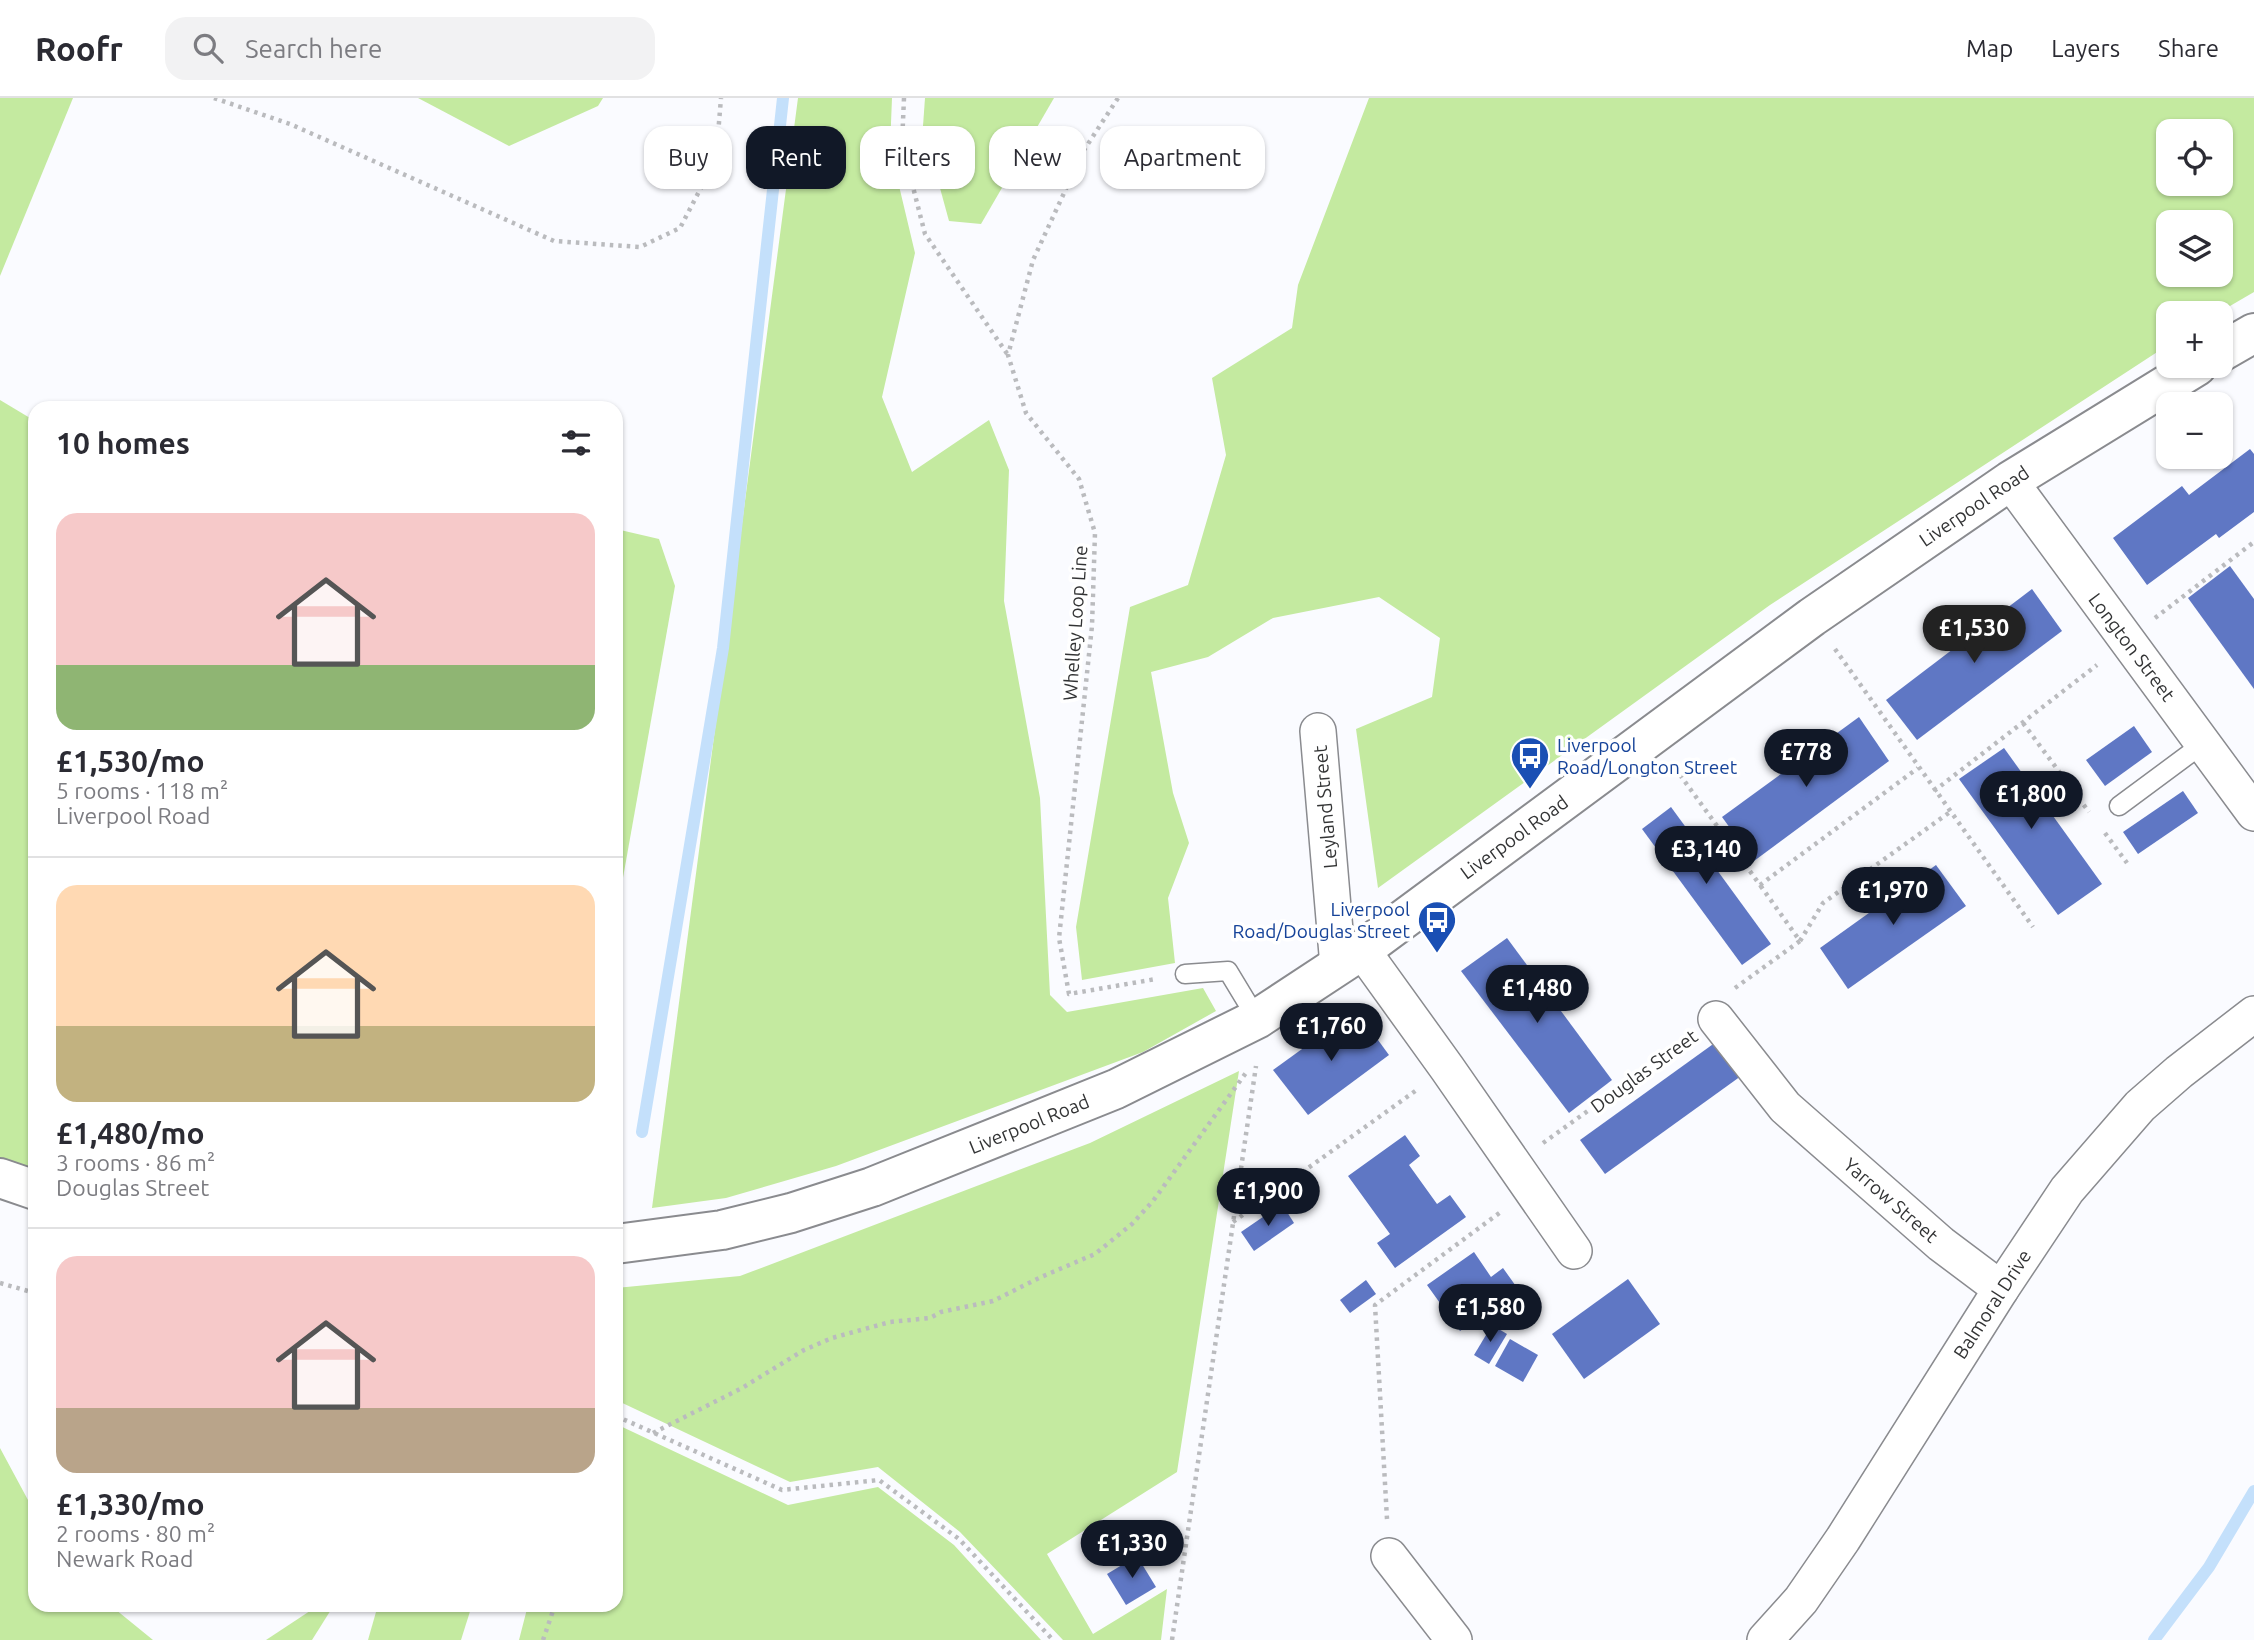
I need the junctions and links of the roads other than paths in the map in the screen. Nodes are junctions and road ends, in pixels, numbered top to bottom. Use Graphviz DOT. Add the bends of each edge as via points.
graph roads {
  1 [pos="2177,378"];
  2 [pos="2010,481"];
  3 [pos="1318,731"];
  4 [pos="2204,743"];
  5 [pos="2119,806"];
  6 [pos="2254,813"];
  7 [pos="1350,958"];
  8 [pos="1185,974"];
  9 [pos="2254,1014"];
  10 [pos="1257,1019"];
  11 [pos="1716,1019"];
  12 [pos="1785,1107"];
  13 [pos="0,1178"];
  14 [pos="28,1187"];
  15 [pos="623,1243"];
  16 [pos="1574,1251"];
  17 [pos="2001,1289"];
  18 [pos="1389,1556"];
  19 [pos="1774,1637"];
  20 [pos="1454,1640"];
  1 -- 2 [label="main road, Liverpool Road"];
  2 -- 4 [label="street, Longton Street"];
  2 -- 7 [label="main road, Liverpool Road" via="1812,617"];
  3 -- 7 [label="street, Leyland Street"];
  4 -- 5 [label="lane"];
  4 -- 6 [label="street, Longton Street"];
  7 -- 10 [label="main road, Liverpool Road"];
  7 -- 16 [label="street" via="1447,1068"];
  8 -- 10 [label="lane" via="1228,971"];
  9 -- 17 [label="street, Balmoral Drive" via="2140,1106 2103,1146 2067,1190"];
  10 -- 15 [label="main road, Liverpool Road" via="1116,1089 872,1187 722,1230"];
  11 -- 12 [label="street, Douglas Street"];
  12 -- 17 [label="street, Yarrow Street" via="1941,1244"];
  13 -- 14 [label="main road"];
  17 -- 19 [label="street, Balmoral Drive" via="1843,1539"];
  18 -- 20 [label="street"];
}
